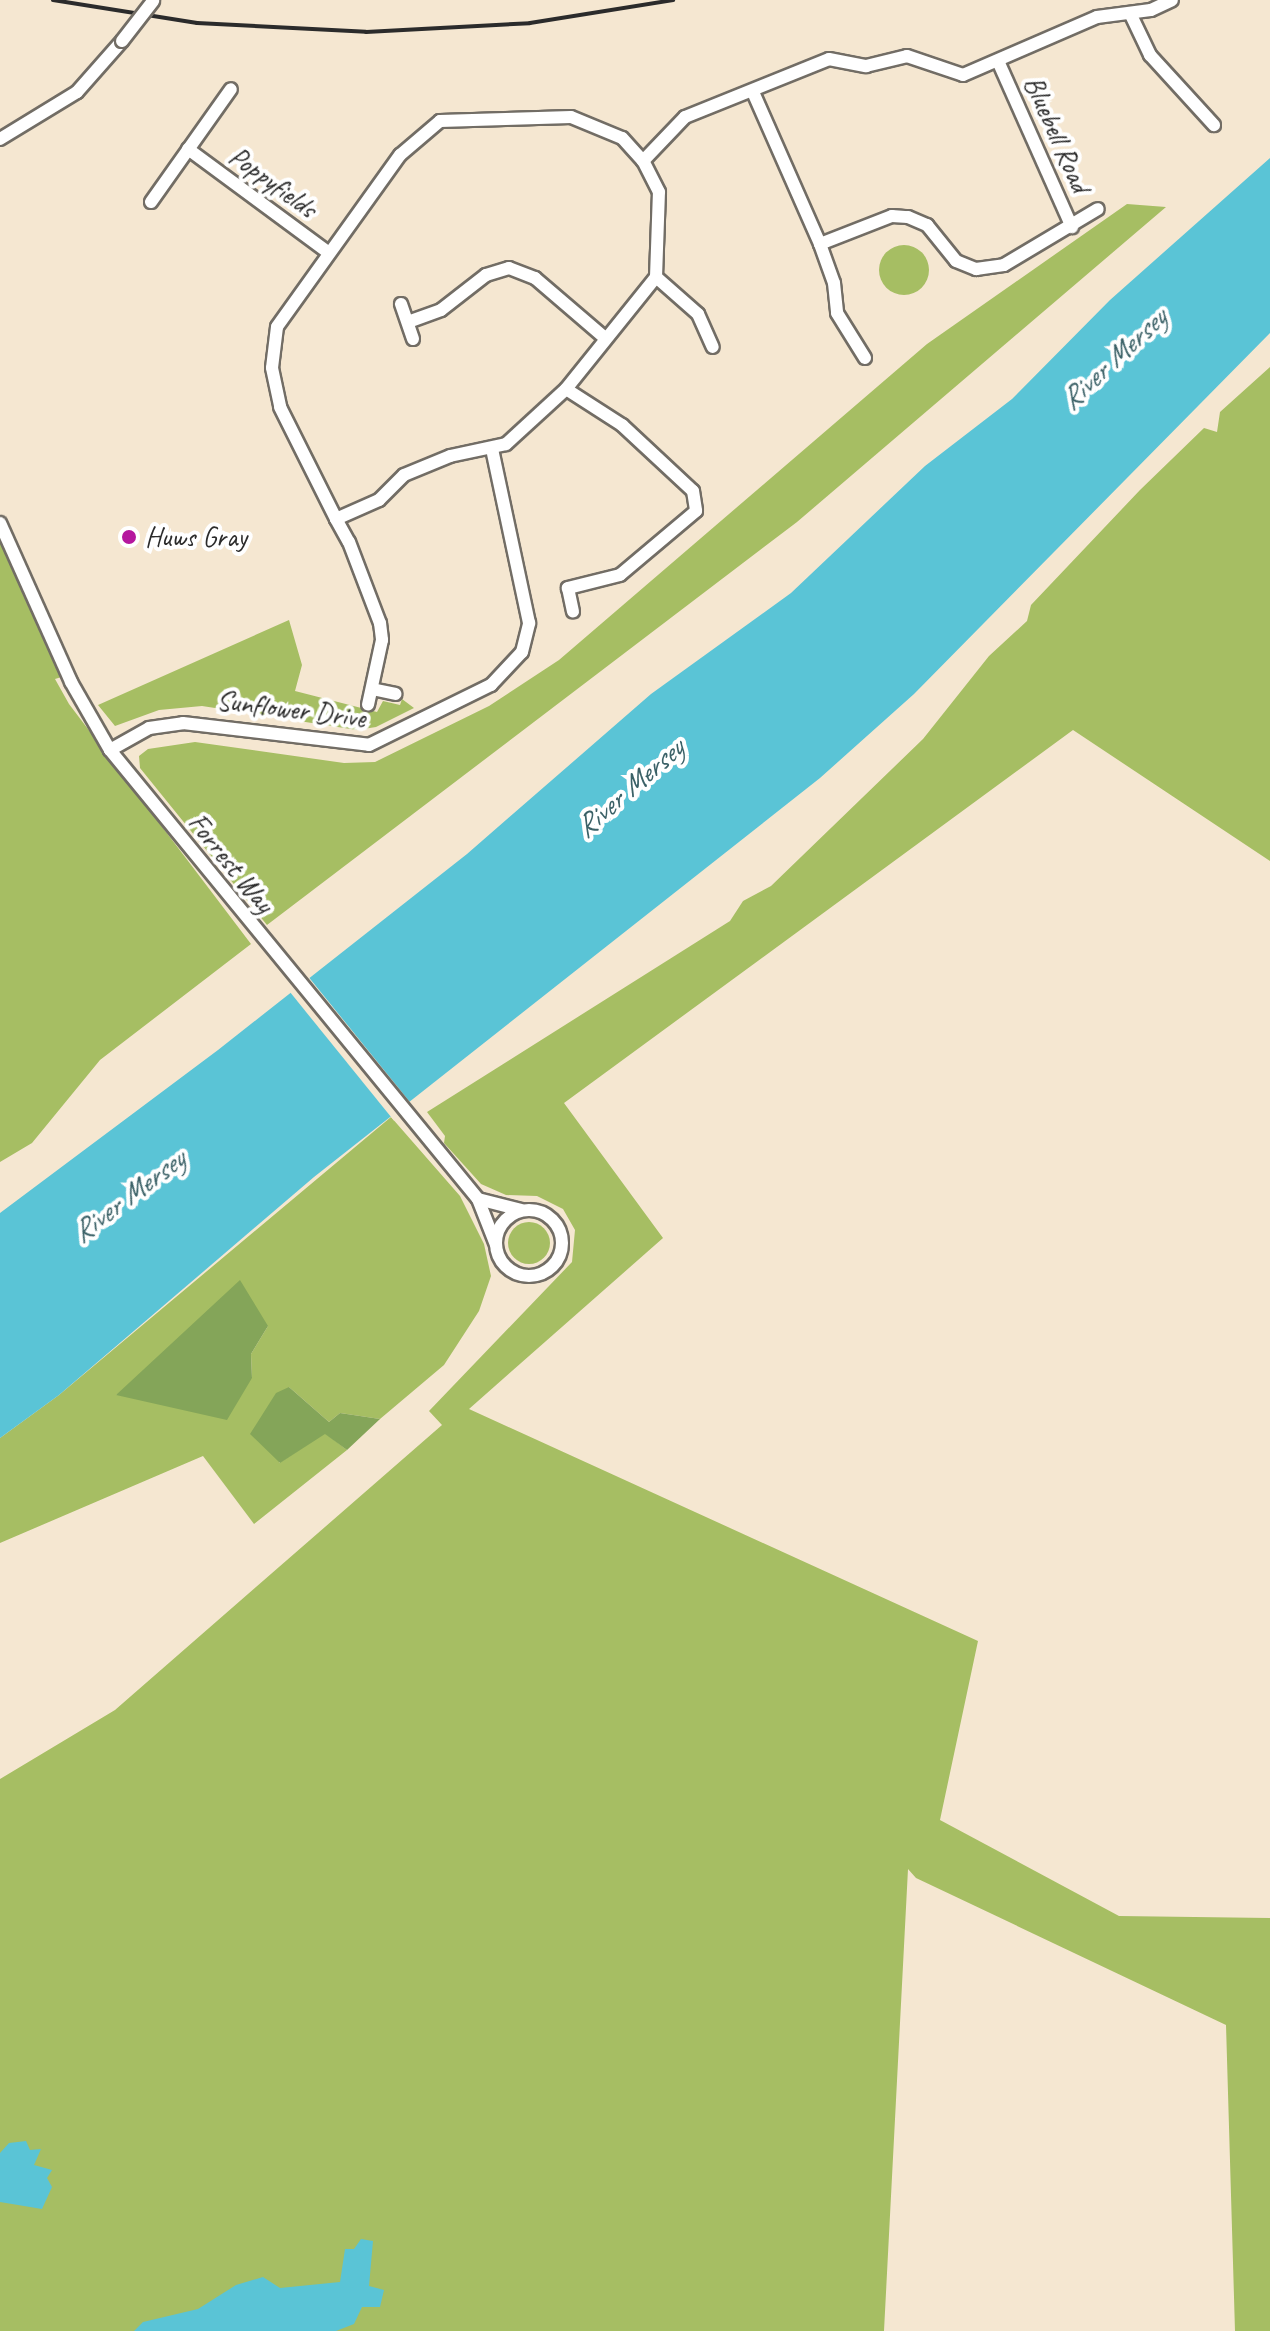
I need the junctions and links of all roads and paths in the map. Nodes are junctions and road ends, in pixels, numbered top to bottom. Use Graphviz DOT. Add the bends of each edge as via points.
graph roads {
  1 [pos="154,0"];
  2 [pos="1172,0"];
  3 [pos="1130,13"];
  4 [pos="998,61"];
  5 [pos="231,89"];
  6 [pos="753,92"];
  7 [pos="1214,125"];
  8 [pos="0,139"];
  9 [pos="188,149"];
  10 [pos="643,161"];
  11 [pos="151,202"];
  12 [pos="1098,209"];
  13 [pos="1072,227"];
  14 [pos="820,244"];
  15 [pos="329,253"];
  16 [pos="656,277"];
  17 [pos="401,304"];
  18 [pos="408,322"];
  19 [pos="605,338"];
  20 [pos="413,339"];
  21 [pos="713,347"];
  22 [pos="865,358"];
  23 [pos="566,389"];
  24 [pos="492,449"];
  25 [pos="336,519"];
  26 [pos="0,523"];
  27 [pos="573,611"];
  28 [pos="372,689"];
  29 [pos="395,694"];
  30 [pos="368,705"];
  31 [pos="110,750"];
  32 [pos="478,1199"];
  33 [pos="523,1210"];
  34 [pos="496,1245"];
  1 -- 8 [label="street, bridge" via="77,92"];
  2 -- 3 [label="street"];
  3 -- 4 [label="street" via="1079,25"];
  3 -- 7 [label="street" via="1150,55"];
  4 -- 6 [label="street" via="963,75 907,56 866,66 829,59"];
  4 -- 13 [label="street, Bluebell Road"];
  5 -- 9 [label="street, Poppyfields"];
  6 -- 10 [label="street" via="685,117"];
  6 -- 14 [label="street"];
  9 -- 11 [label="street, Poppyfields"];
  9 -- 15 [label="street, Poppyfields"];
  10 -- 15 [label="street" via="622,138 571,117 440,121 400,155"];
  10 -- 16 [label="street" via="659,192"];
  12 -- 13 [label="street"];
  13 -- 14 [label="street" via="1004,265 976,269 956,261 927,225 908,217 892,216"];
  14 -- 22 [label="street" via="834,283 837,313"];
  15 -- 25 [label="street" via="277,327 272,368 280,407"];
  16 -- 19 [label="street"];
  16 -- 21 [label="street" via="698,314"];
  17 -- 18 [label="street"];
  18 -- 19 [label="street" via="441,310 486,275 509,268 535,278"];
  18 -- 20 [label="street"];
  19 -- 23 [label="street"];
  23 -- 24 [label="street" via="506,444"];
  23 -- 27 [label="street" via="622,425 693,491 696,511 620,575 568,588"];
  24 -- 25 [label="street" via="450,456 404,475 379,500"];
  24 -- 31 [label="street, Sunflower Drive" via="529,623 522,652 491,685 369,745 183,723 149,728"];
  25 -- 28 [label="street" via="359,563 380,623 382,640"];
  26 -- 31 [label="street, Forrest Way" via="71,682"];
  28 -- 29 [label="street"];
  28 -- 30 [label="street"];
  31 -- 32 [label="street, Forrest Way"];
  32 -- 33 [label="street"];
  32 -- 34 [label="street, Forrest Way"];
  33 -- 34 [label="street" via="506,1219"];
  33 -- 34 [label="street" via="542,1212 557,1225 563,1244 556,1262 541,1274 521,1275 504,1264"];
}
